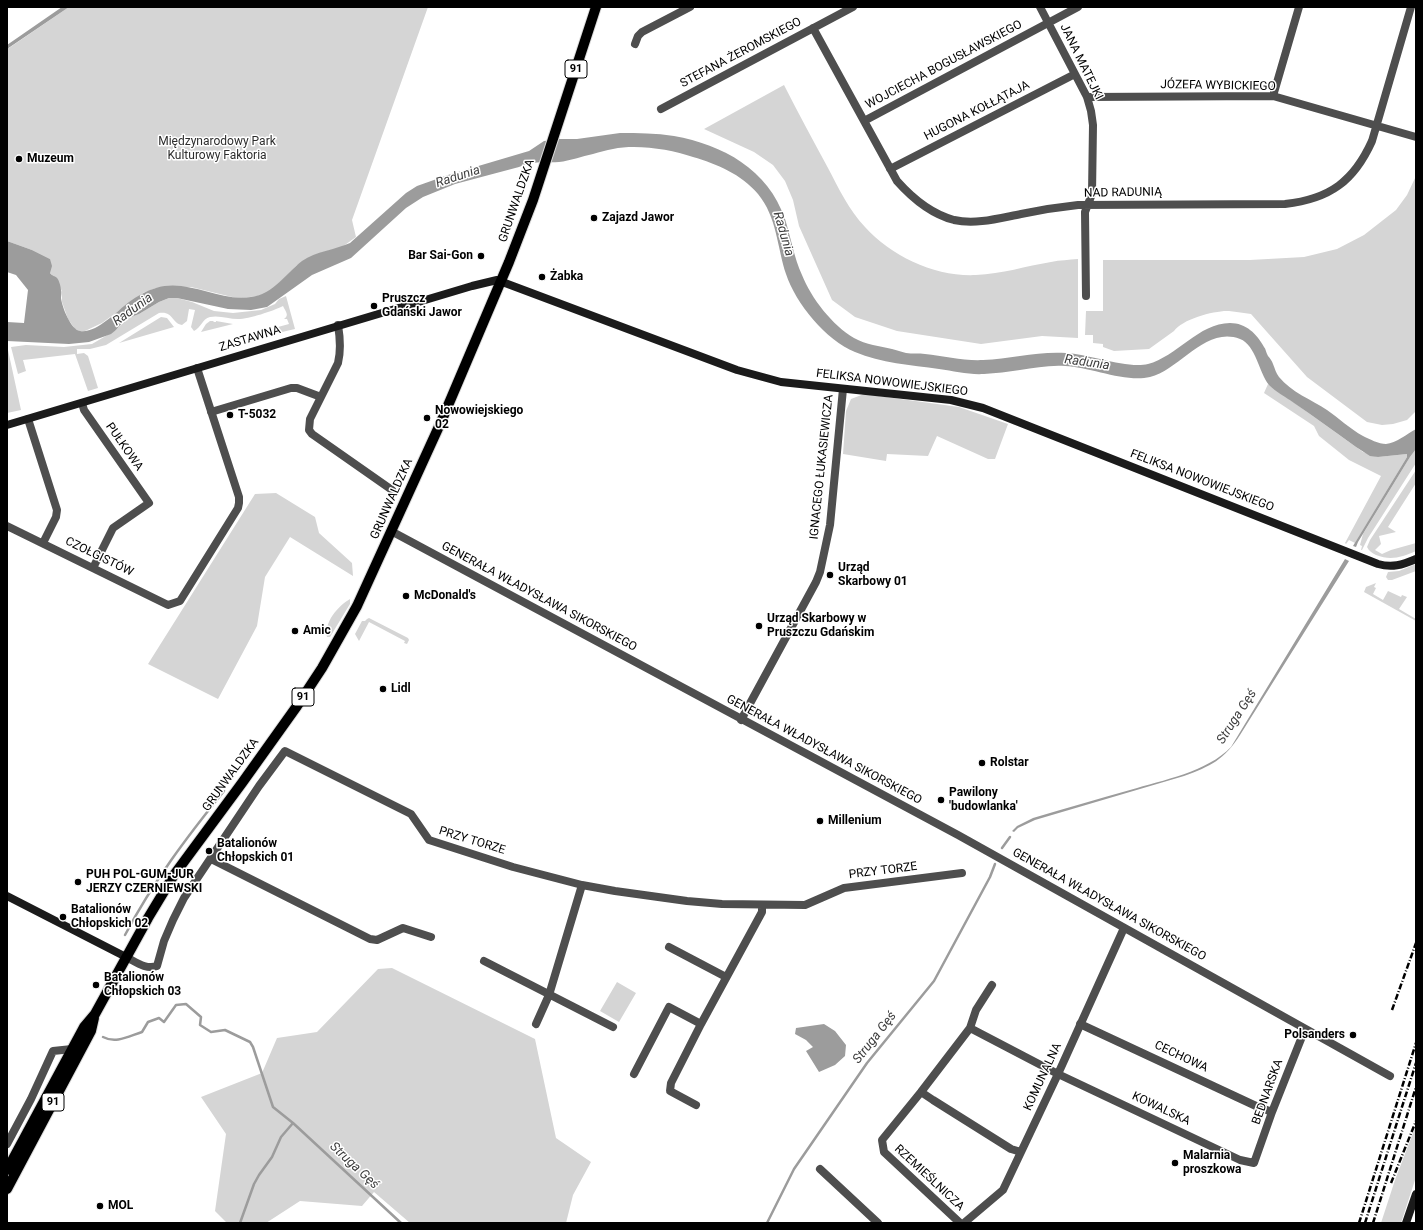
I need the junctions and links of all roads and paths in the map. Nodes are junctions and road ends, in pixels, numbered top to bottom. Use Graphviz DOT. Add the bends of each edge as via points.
graph roads {
  1 [pos="596,7"];
  2 [pos="690,7"];
  3 [pos="853,7"];
  4 [pos="1040,7"];
  5 [pos="1078,7"];
  6 [pos="1299,7"];
  7 [pos="1411,7"];
  8 [pos="1048,23"];
  9 [pos="813,28"];
  10 [pos="635,44"];
  11 [pos="1075,74"];
  12 [pos="1273,96"];
  13 [pos="1087,97"];
  14 [pos="661,109"];
  15 [pos="864,121"];
  16 [pos="1376,125"];
  17 [pos="1416,136"];
  18 [pos="890,169"];
  19 [pos="1088,205"];
  20 [pos="501,282"];
  21 [pos="1086,296"];
  22 [pos="338,326"];
  23 [pos="197,368"];
  24 [pos="843,389"];
  25 [pos="321,397"];
  26 [pos="82,403"];
  27 [pos="211,412"];
  28 [pos="28,419"];
  29 [pos="7,426"];
  30 [pos="392,490"];
  31 [pos="7,526"];
  32 [pos="391,531"];
  33 [pos="43,543"];
  34 [pos="1416,559"];
  35 [pos="93,568"];
  36 [pos="742,720"];
  37 [pos="211,859"];
  38 [pos="962,873"];
  39 [pos="582,885"];
  40 [pos="7,896"];
  41 [pos="762,905"];
  42 [pos="1124,928"];
  43 [pos="431,937"];
  44 [pos="669,947"];
  45 [pos="126,957"];
  46 [pos="484,961"];
  47 [pos="726,977"];
  48 [pos="992,985"];
  49 [pos="549,995"];
  50 [pos="95,1014"];
  51 [pos="536,1024"];
  52 [pos="701,1024"];
  53 [pos="1080,1024"];
  54 [pos="613,1027"];
  55 [pos="970,1028"];
  56 [pos="1305,1029"];
  57 [pos="72,1049"];
  58 [pos="634,1074"];
  59 [pos="1058,1074"];
  60 [pos="1390,1076"];
  61 [pos="921,1092"];
  62 [pos="696,1105"];
  63 [pos="1272,1112"];
  64 [pos="7,1144"];
  65 [pos="1021,1152"];
  66 [pos="1254,1163"];
  67 [pos="820,1169"];
  68 [pos="7,1170"];
  69 [pos="7,1189"];
  70 [pos="1416,1194"];
  71 [pos="878,1223"];
  72 [pos="960,1223"];
  73 [pos="964,1223"];
  74 [pos="1406,1223"];
  1 -- 20 [label="main road, GRUNWALDZKA / 91" via="533,200"];
  2 -- 10 [label="street" via="642,32"];
  3 -- 9 [label="street, STEFANA ŻEROMSKIEGO"];
  4 -- 8 [label="street, JANA MATEJKI"];
  5 -- 8 [label="street, WOJCIECHA BOGUSŁAWSKIEGO"];
  6 -- 12 [label="street"];
  7 -- 16 [label="street, NAD RADUNIĄ"];
  8 -- 11 [label="street, JANA MATEJKI"];
  8 -- 15 [label="street, WOJCIECHA BOGUSŁAWSKIEGO"];
  9 -- 14 [label="street, STEFANA ŻEROMSKIEGO"];
  9 -- 15 [label="street, NAD RADUNIĄ"];
  11 -- 13 [label="street, JANA MATEJKI"];
  11 -- 18 [label="street, HUGONA KOŁŁĄTAJA"];
  12 -- 13 [label="street, JÓZEFA WYBICKIEGO"];
  12 -- 16 [label="street, JÓZEFA WYBICKIEGO"];
  13 -- 19 [label="street, JANA MATEJKI" via="1093,126 1092,194"];
  15 -- 18 [label="street, NAD RADUNIĄ"];
  16 -- 17 [label="street, JÓZEFA WYBICKIEGO"];
  16 -- 19 [label="street, NAD RADUNIĄ" via="1364,159 1353,172 1336,188 1312,200 1285,204"];
  18 -- 19 [label="street, NAD RADUNIĄ" via="897,181 921,205 956,220 993,220 1056,207"];
  19 -- 21 [label="street, JANA MATEJKI" via="1085,212"];
  20 -- 22 [label="street, ZASTAWNA" via="493,280"];
  20 -- 24 [label="street, FELIKSA NOWOWIEJSKIEGO" via="737,370 776,381"];
  20 -- 32 [label="main road, GRUNWALDZKA / 91"];
  22 -- 23 [label="street, ZASTAWNA"];
  22 -- 25 [label="street" via="338,363"];
  23 -- 26 [label="street, ZASTAWNA"];
  23 -- 27 [label="street"];
  24 -- 34 [label="street, FELIKSA NOWOWIEJSKIEGO" via="952,400 978,406 1365,559 1390,567"];
  24 -- 36 [label="street, IGNACEGO ŁUKASIEWICZA" via="830,525 820,572"];
  25 -- 27 [label="street" via="291,388"];
  25 -- 30 [label="street" via="310,419 309,430 312,434"];
  26 -- 28 [label="street, ZASTAWNA"];
  26 -- 35 [label="street, PUŁKOWA" via="149,503 113,528"];
  27 -- 35 [label="street, CZOŁGISTÓW" via="239,503 180,601 168,605"];
  28 -- 29 [label="street, ZASTAWNA"];
  28 -- 33 [label="street" via="57,510"];
  31 -- 33 [label="street, CZOŁGISTÓW"];
  32 -- 36 [label="street, GENERAŁA WŁADYSŁAWA SIKORSKIEGO"];
  32 -- 45 [label="main road, GRUNWALDZKA / 91" via="357,606 322,668 174,875"];
  33 -- 35 [label="street, CZOŁGISTÓW"];
  36 -- 42 [label="street, GENERAŁA WŁADYSŁAWA SIKORSKIEGO" via="958,835"];
  37 -- 39 [label="street, PRZY TORZE" via="285,751 411,814 429,840 513,867"];
  37 -- 43 [label="street" via="370,939 377,940 403,928"];
  37 -- 45 [label="street" via="184,898 173,920 157,966 147,967"];
  38 -- 41 [label="street, PRZY TORZE" via="844,888 805,905"];
  39 -- 41 [label="street, PRZY TORZE" via="722,904"];
  39 -- 49 [label="street"];
  40 -- 45 [label="street"];
  41 -- 47 [label="street" via="762,912"];
  42 -- 53 [label="street, KOMUNALNA"];
  42 -- 56 [label="street, GENERAŁA WŁADYSŁAWA SIKORSKIEGO"];
  44 -- 47 [label="street"];
  45 -- 50 [label="main road, GRUNWALDZKA / 91"];
  46 -- 49 [label="street"];
  47 -- 52 [label="street"];
  48 -- 55 [label="street, RZEMIEŚLNICZA" via="976,1010"];
  49 -- 51 [label="street"];
  49 -- 54 [label="street"];
  50 -- 57 [label="main road, GRUNWALDZKA / 91" via="84,1027"];
  50 -- 69 [label="main road, GRUNWALDZKA / 91" via="91,1031"];
  52 -- 58 [label="street" via="668,1007"];
  52 -- 62 [label="street" via="670,1088 670,1091"];
  53 -- 59 [label="street, KOMUNALNA"];
  53 -- 63 [label="street, CECHOWA"];
  55 -- 59 [label="street"];
  55 -- 61 [label="street, RZEMIEŚLNICZA"];
  56 -- 60 [label="street, GENERAŁA WŁADYSŁAWA SIKORSKIEGO"];
  56 -- 63 [label="street, BEDNARSKA"];
  57 -- 64 [label="street" via="53,1051 31,1100"];
  57 -- 68 [label="main road, GRUNWALDZKA / 91"];
  59 -- 65 [label="street, KOMUNALNA"];
  59 -- 66 [label="street, KOWALSKA" via="1240,1160"];
  61 -- 65 [label="street" via="1005,1145"];
  61 -- 72 [label="street, RZEMIEŚLNICZA" via="882,1140 884,1152"];
  63 -- 66 [label="street, BEDNARSKA"];
  65 -- 73 [label="street, KOMUNALNA" via="1003,1190"];
  67 -- 71 [label="street"];
  70 -- 74 [label="street"];
}
